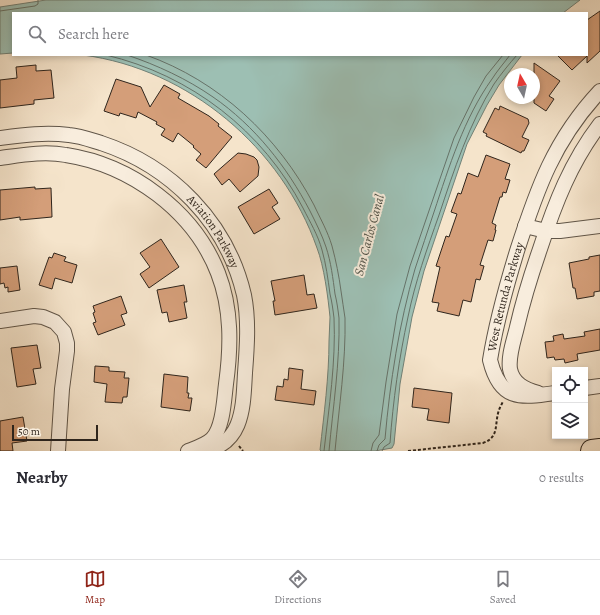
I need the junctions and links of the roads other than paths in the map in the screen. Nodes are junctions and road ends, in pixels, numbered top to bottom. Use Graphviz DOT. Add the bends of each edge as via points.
graph roads {
  1 [pos="600,91"];
  2 [pos="600,124"];
  3 [pos="0,138"];
  4 [pos="0,158"];
  5 [pos="525,226"];
  6 [pos="600,226"];
  7 [pos="546,231"];
  8 [pos="0,321"];
  9 [pos="600,386"];
  10 [pos="588,388"];
  11 [pos="549,394"];
  12 [pos="600,450"];
  13 [pos="58,451"];
  14 [pos="188,451"];
  15 [pos="202,451"];
  16 [pos="592,451"];
  1 -- 5 [label="street, West Retunda Parkway" via="576,120 555,152"];
  2 -- 7 [label="street, West Retunda Parkway" via="570,169"];
  3 -- 15 [label="street, Aviation Parkway" via="30,134 71,135 130,154 158,170 179,188 198,206 219,234 233,261 244,294 248,335 244,388 240,420 231,436 217,447"];
  4 -- 14 [label="street, Aviation Parkway" via="36,153 60,154 87,159 116,170 166,202 201,240 218,273 224,294 230,332 228,367 224,406 217,433 212,440"];
  5 -- 7 [label="street"];
  5 -- 11 [label="street, West Retunda Parkway" via="508,279 490,360 494,373 504,388 514,395 526,397"];
  6 -- 7 [label="street"];
  7 -- 11 [label="street, West Retunda Parkway" via="522,310 510,370 515,380 527,389"];
  8 -- 13 [label="street" via="34,316 48,318 64,332 67,343"];
  9 -- 10 [label="street"];
  12 -- 16 [label="highway"];
}
